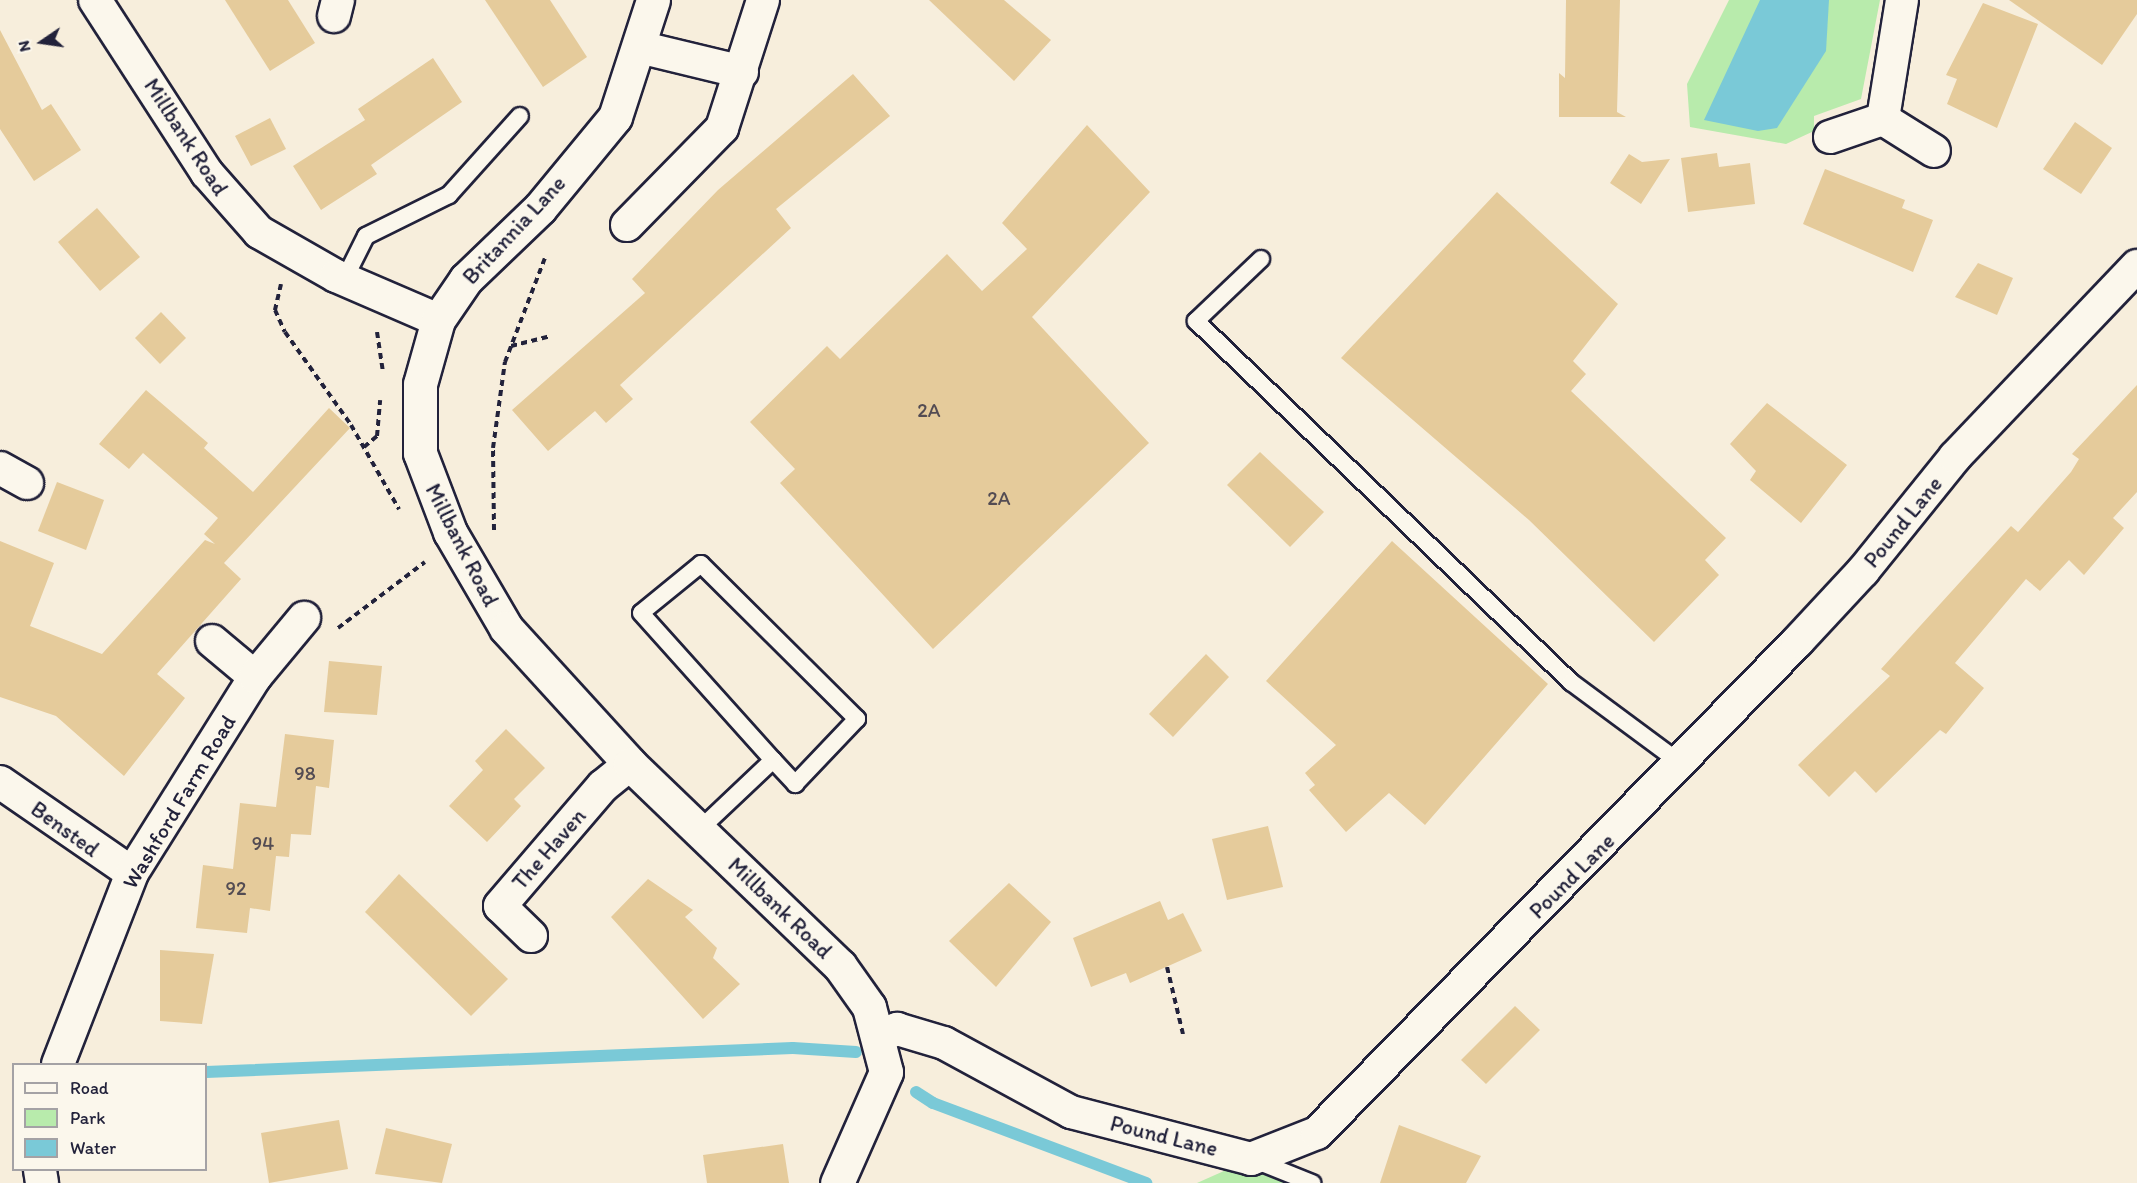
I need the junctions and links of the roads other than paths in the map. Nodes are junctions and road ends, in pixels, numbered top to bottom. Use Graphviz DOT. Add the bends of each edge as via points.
graph roads {
  1 [pos="95,0"];
  2 [pos="653,0"];
  3 [pos="763,0"];
  4 [pos="1902,0"];
  5 [pos="639,47"];
  6 [pos="742,72"];
  7 [pos="520,116"];
  8 [pos="1882,119"];
  9 [pos="1830,137"];
  10 [pos="1934,151"];
  11 [pos="627,225"];
  12 [pos="1261,259"];
  13 [pos="2137,266"];
  14 [pos="344,280"];
  15 [pos="438,320"];
  16 [pos="0,468"];
  17 [pos="27,483"];
  18 [pos="304,618"];
  19 [pos="212,641"];
  20 [pos="255,677"];
  21 [pos="773,760"];
  22 [pos="630,764"];
  23 [pos="1682,764"];
  24 [pos="0,782"];
  25 [pos="699,830"];
  26 [pos="132,873"];
  27 [pos="531,936"];
  28 [pos="878,1037"];
  29 [pos="59,1063"];
  30 [pos="1251,1159"];
  31 [pos="837,1183"];
  32 [pos="1312,1183"];
  1 -- 14 [label="street, Millbank Road" via="230,204 258,232"];
  2 -- 5 [label="street, Britannia Lane"];
  3 -- 6 [label="street"];
  4 -- 8 [label="street"];
  5 -- 6 [label="street"];
  5 -- 15 [label="street, Britannia Lane" via="615,117 540,208 466,279"];
  6 -- 11 [label="street" via="722,128"];
  7 -- 14 [label="lane" via="449,195 366,236"];
  8 -- 9 [label="street"];
  8 -- 10 [label="street"];
  12 -- 23 [label="lane" via="1196,321 1571,682"];
  13 -- 23 [label="street, Pound Lane" via="1963,448 1863,571"];
  14 -- 15 [label="street, Millbank Road"];
  15 -- 22 [label="street, Millbank Road" via="420,384 416,426 431,490 506,628"];
  16 -- 17 [label="street"];
  18 -- 20 [label="street, Washford Farm Road"];
  19 -- 20 [label="street"];
  20 -- 26 [label="street, Washford Farm Road"];
  21 -- 21 [label="lane" via="641,613 701,564 857,719 795,784"];
  21 -- 25 [label="lane"];
  22 -- 25 [label="street, Millbank Road"];
  22 -- 27 [label="street, The Haven" via="603,786 500,906"];
  23 -- 30 [label="street, Pound Lane" via="1317,1132"];
  24 -- 26 [label="street, Bensted"];
  25 -- 28 [label="street, Millbank Road" via="840,966 869,1007"];
  26 -- 29 [label="street, Washford Farm Road"];
  28 -- 30 [label="street, Pound Lane" via="897,1029 944,1043 1071,1112"];
  28 -- 31 [label="street, Millbank Road" via="886,1071"];
  30 -- 32 [label="lane"];
}
